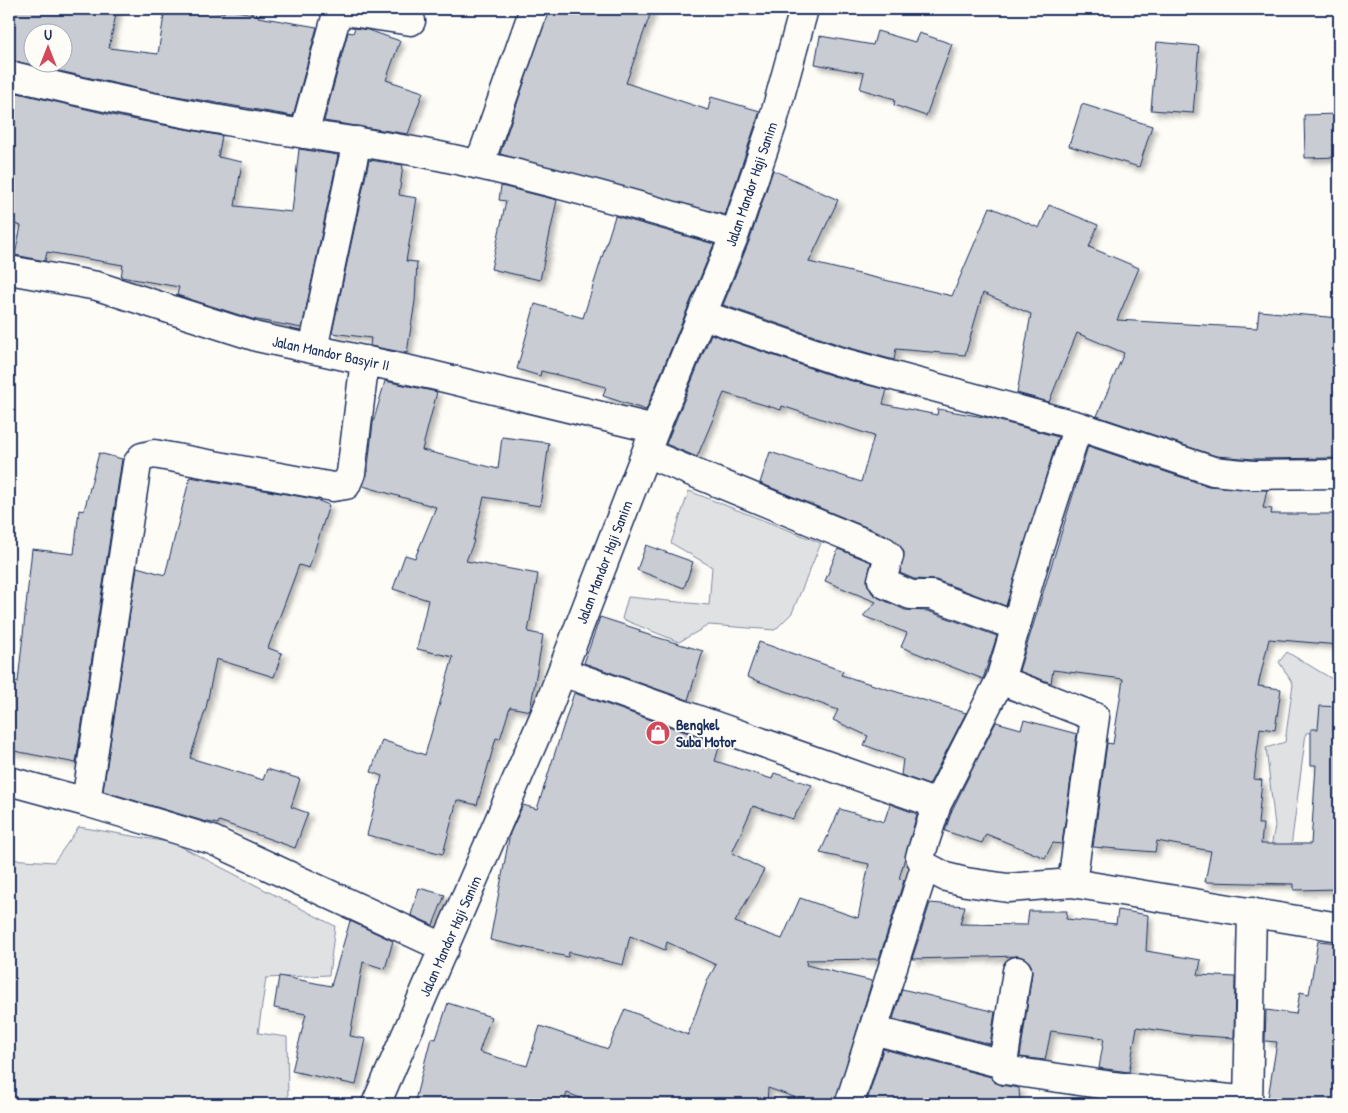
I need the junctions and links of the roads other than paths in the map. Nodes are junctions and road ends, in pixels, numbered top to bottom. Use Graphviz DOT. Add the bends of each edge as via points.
graph roads {
  1 [pos="336,9"];
  2 [pos="534,9"];
  3 [pos="804,9"];
  4 [pos="411,21"];
  5 [pos="9,75"];
  6 [pos="304,134"];
  7 [pos="357,141"];
  8 [pos="476,164"];
  9 [pos="735,234"];
  10 [pos="9,270"];
  11 [pos="703,315"];
  12 [pos="313,349"];
  13 [pos="365,360"];
  14 [pos="1078,426"];
  15 [pos="651,440"];
  16 [pos="1339,474"];
  17 [pos="1016,626"];
  18 [pos="562,672"];
  19 [pos="1000,680"];
  20 [pos="9,782"];
  21 [pos="86,802"];
  22 [pos="938,804"];
  23 [pos="925,866"];
  24 [pos="1072,883"];
  25 [pos="1252,912"];
  26 [pos="1339,927"];
  27 [pos="445,948"];
  28 [pos="1017,971"];
  29 [pos="873,1030"];
  30 [pos="1003,1064"];
  31 [pos="850,1102"];
  32 [pos="1248,1102"];
  33 [pos="376,1104"];
  1 -- 4 [label="street"];
  1 -- 6 [label="street"];
  2 -- 8 [label="street" via="484,152"];
  3 -- 9 [label="street, Jalan Mandor Haji Sanim" via="772,125"];
  5 -- 6 [label="street" via="146,106"];
  6 -- 7 [label="street"];
  7 -- 8 [label="street"];
  7 -- 12 [label="street"];
  8 -- 9 [label="street"];
  9 -- 11 [label="street, Jalan Mandor Haji Sanim"];
  10 -- 12 [label="street, Jalan Mandor Basyir II" via="97,286 257,337"];
  11 -- 14 [label="street" via="838,361"];
  11 -- 15 [label="street, Jalan Mandor Haji Sanim"];
  12 -- 13 [label="street, Jalan Mandor Basyir II"];
  13 -- 15 [label="street, Jalan Mandor Basyir II"];
  13 -- 21 [label="street" via="351,473 346,485 333,487 154,454 142,457 137,464"];
  14 -- 16 [label="street" via="1213,471 1253,476"];
  14 -- 17 [label="street"];
  15 -- 17 [label="street, Jalan Mandor Basyir II" via="884,552 889,556 882,580 885,584 911,595 931,595"];
  15 -- 18 [label="street, Jalan Mandor Haji Sanim"];
  17 -- 19 [label="street"];
  18 -- 22 [label="street"];
  18 -- 27 [label="street, Jalan Mandor Haji Sanim"];
  19 -- 22 [label="street"];
  19 -- 24 [label="street" via="1095,717"];
  20 -- 21 [label="street"];
  21 -- 27 [label="street" via="212,840"];
  22 -- 23 [label="street" via="920,857"];
  23 -- 24 [label="street" via="952,878 1008,888"];
  23 -- 29 [label="street"];
  24 -- 25 [label="street"];
  25 -- 26 [label="street"];
  25 -- 32 [label="street"];
  27 -- 33 [label="street, Jalan Mandor Haji Sanim"];
  28 -- 30 [label="street"];
  29 -- 30 [label="street"];
  29 -- 31 [label="street"];
  30 -- 32 [label="street" via="1004,1070"];
}
